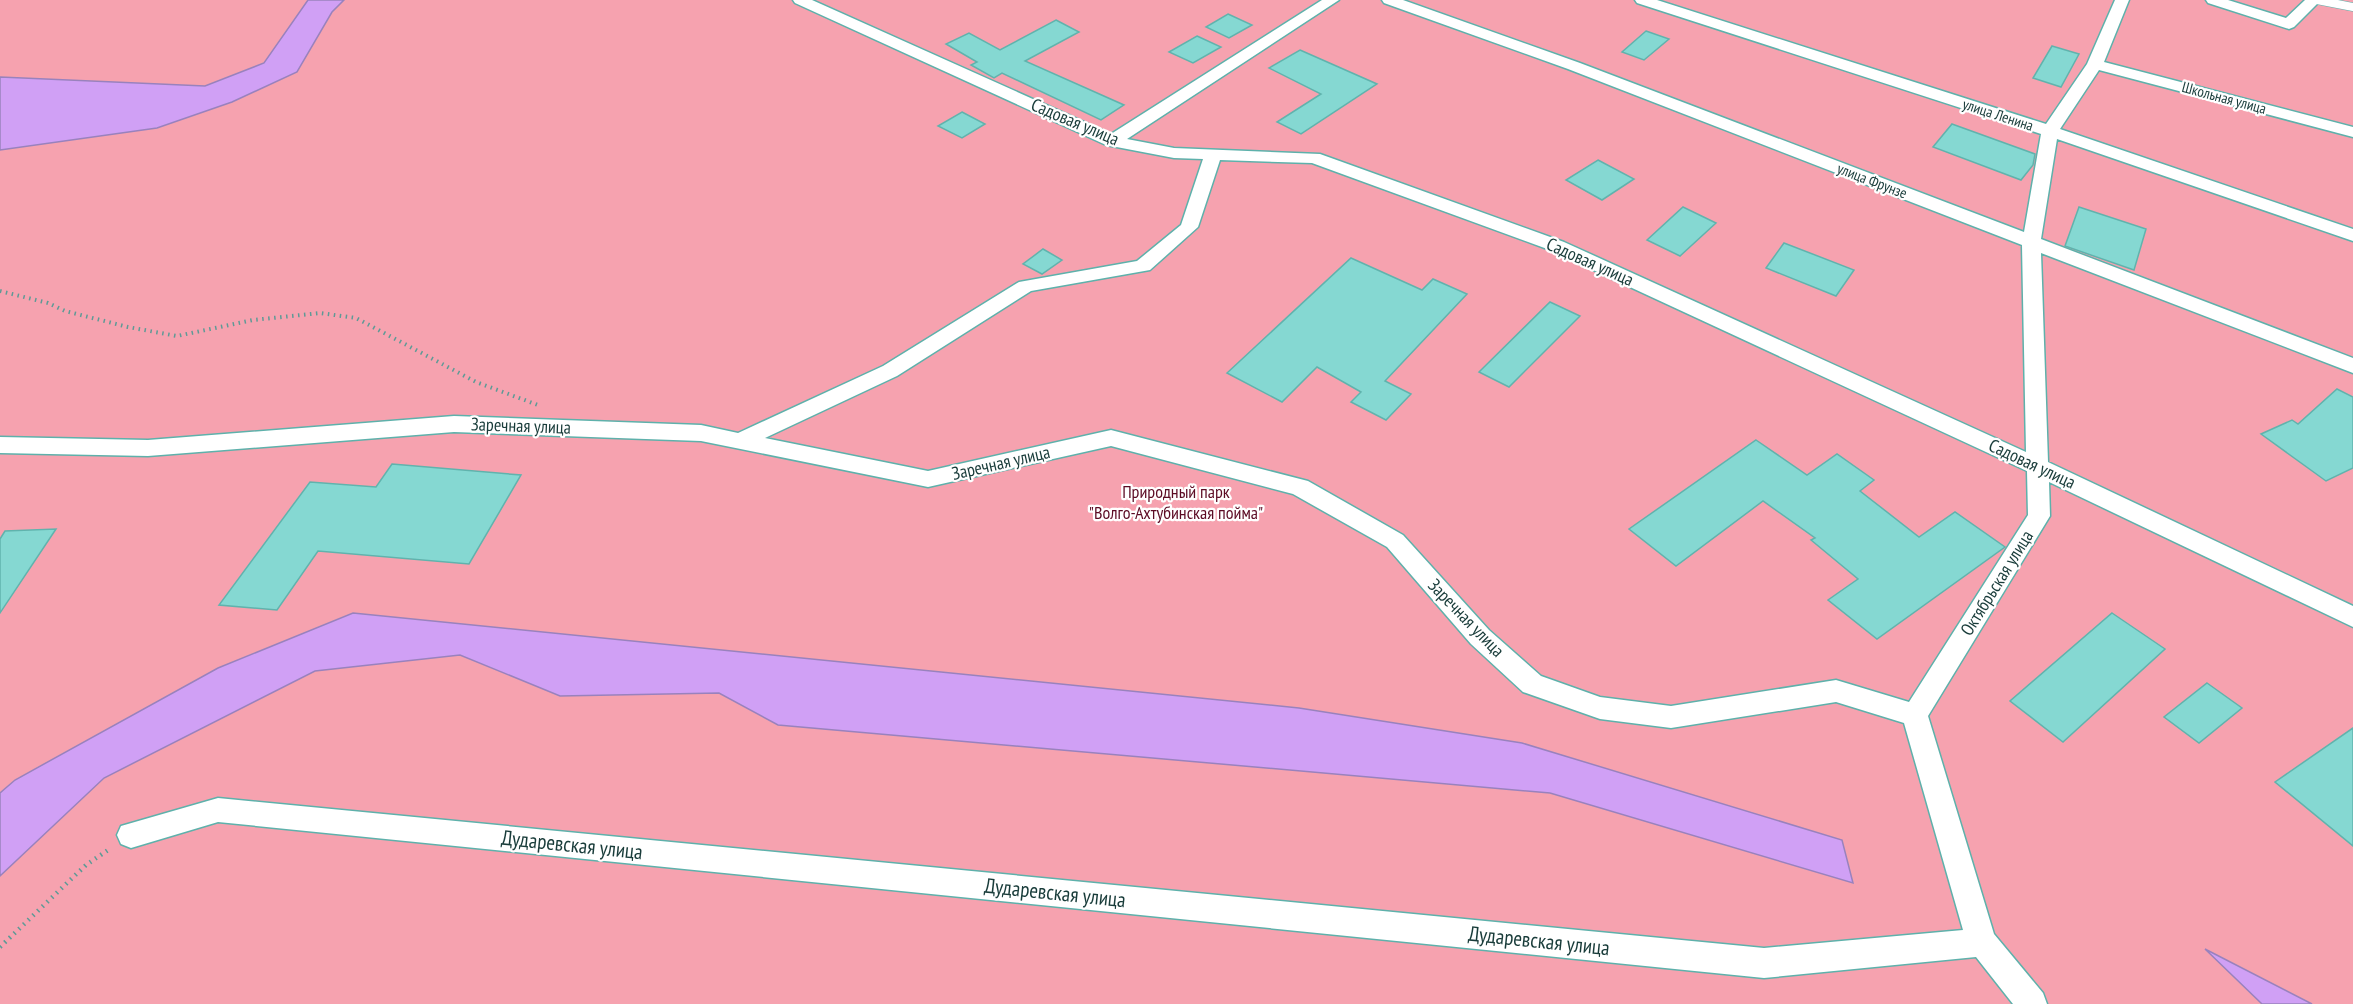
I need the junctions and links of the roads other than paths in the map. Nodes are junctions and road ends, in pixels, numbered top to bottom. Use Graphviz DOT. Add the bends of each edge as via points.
graph roads {
  1 [pos="800,0"];
  2 [pos="1332,0"];
  3 [pos="1389,0"];
  4 [pos="1642,0"];
  5 [pos="2122,0"];
  6 [pos="2214,0"];
  7 [pos="2315,0"];
  8 [pos="2353,7"];
  9 [pos="2095,64"];
  10 [pos="2050,131"];
  11 [pos="2353,132"];
  12 [pos="1112,141"];
  13 [pos="1213,154"];
  14 [pos="2353,235"];
  15 [pos="2031,243"];
  16 [pos="2353,366"];
  17 [pos="739,441"];
  18 [pos="0,445"];
  19 [pos="2036,466"];
  20 [pos="2353,617"];
  21 [pos="1915,715"];
  22 [pos="131,835"];
  23 [pos="1982,942"];
  24 [pos="2032,1004"];
  1 -- 12 [label="street, Садовая улица"];
  2 -- 12 [label="street"];
  3 -- 15 [label="street, улица Фрунзе" via="1575,66"];
  4 -- 10 [label="street, улица Ленина"];
  5 -- 9 [label="street, Октябрьская улица"];
  6 -- 7 [label="street" via="2289,24"];
  7 -- 8 [label="lane"];
  9 -- 10 [label="street, Октябрьская улица"];
  9 -- 11 [label="street, Школьная улица"];
  10 -- 14 [label="street, улица Ленина"];
  10 -- 15 [label="street, Октябрьская улица"];
  12 -- 13 [label="street, Садовая улица" via="1174,153"];
  13 -- 17 [label="street" via="1189,227 1143,266 1026,286 890,371"];
  13 -- 19 [label="street, Садовая улица" via="1314,158 1557,246"];
  15 -- 16 [label="street, улица Фрунзе"];
  15 -- 19 [label="street, Октябрьская улица"];
  17 -- 18 [label="street, Заречная улица" via="701,433 454,423 148,448"];
  17 -- 21 [label="street, Заречная улица" via="928,479 1111,438 1300,487 1395,541 1480,637 1532,684 1600,708 1671,717 1836,691"];
  19 -- 20 [label="street, Садовая улица"];
  19 -- 21 [label="street, Октябрьская улица" via="2038,516"];
  21 -- 23 [label="street"];
  22 -- 23 [label="street, Дударевская улица" via="218,810 1764,963"];
  23 -- 24 [label="street"];
}
